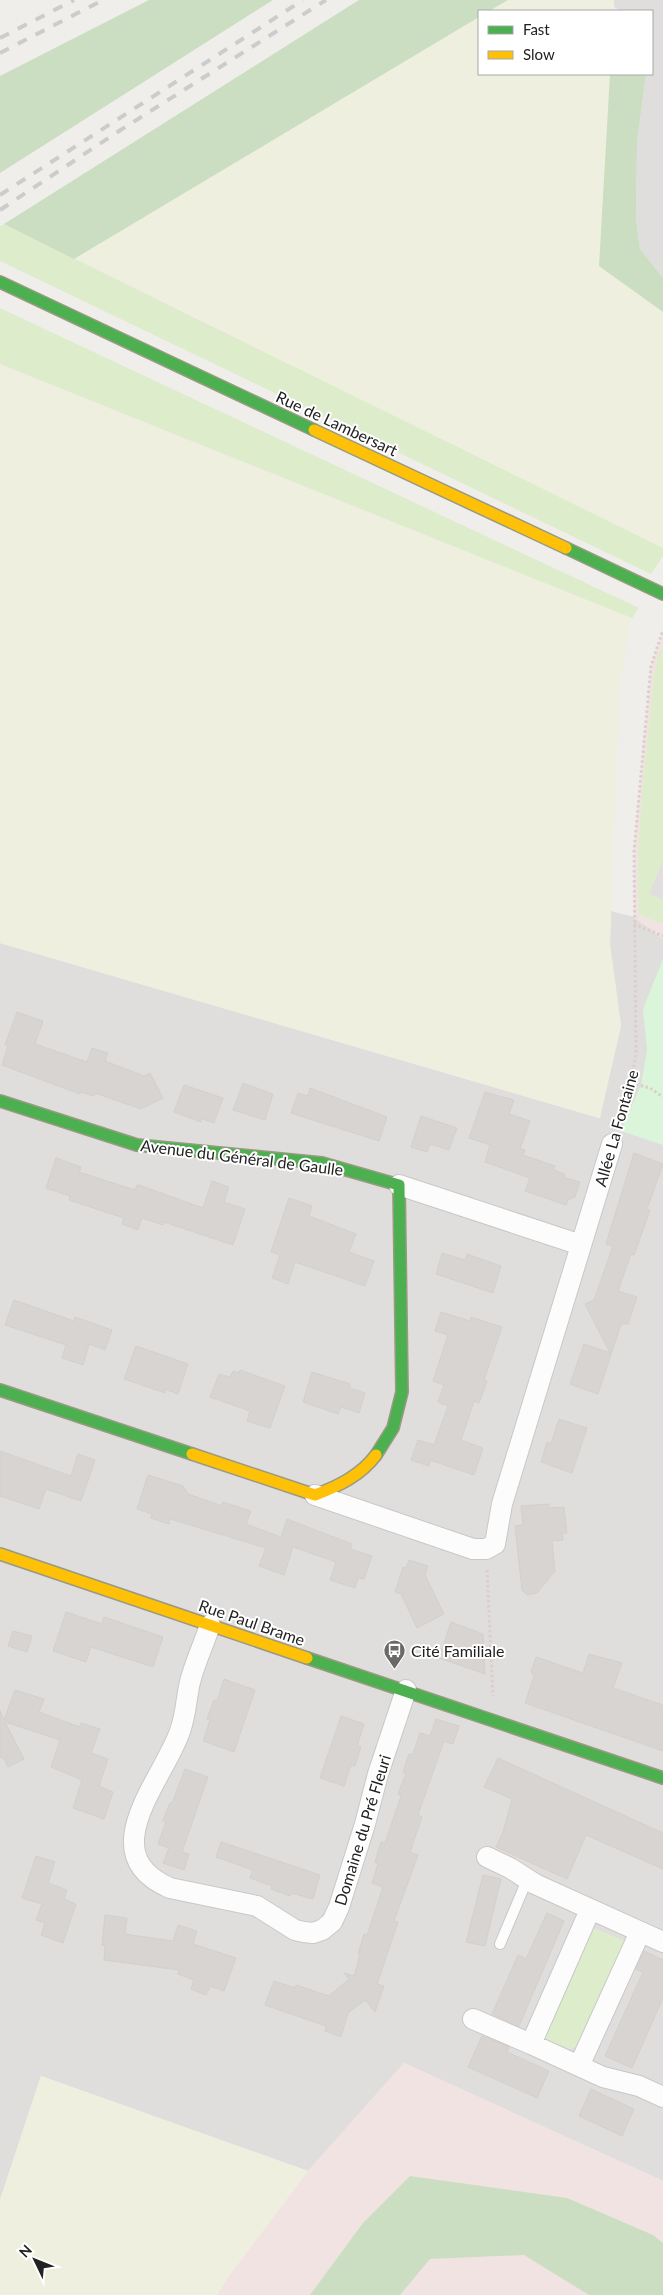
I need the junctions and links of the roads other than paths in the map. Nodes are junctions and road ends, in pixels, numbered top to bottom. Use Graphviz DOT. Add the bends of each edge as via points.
graph roads {
  1 [pos="0,282"];
  2 [pos="661,593"];
  3 [pos="0,1101"];
  4 [pos="612,1144"];
  5 [pos="399,1185"];
  6 [pos="581,1245"];
  7 [pos="0,1390"];
  8 [pos="315,1495"];
  9 [pos="0,1554"];
  10 [pos="210,1624"];
  11 [pos="406,1690"];
  12 [pos="663,1778"];
  13 [pos="487,1857"];
  14 [pos="527,1880"];
  15 [pos="590,1910"];
  16 [pos="640,1932"];
  17 [pos="663,1942"];
  18 [pos="500,1944"];
  19 [pos="473,2019"];
  20 [pos="531,2044"];
  21 [pos="579,2066"];
  22 [pos="663,2097"];
  1 -- 2 [label="street, Rue de Lambersart"];
  3 -- 5 [label="street, Avenue du Général de Gaulle" via="137,1145 322,1163"];
  4 -- 6 [label="street, Allée La Fontaine"];
  5 -- 6 [label="street, Avenue du Général de Gaulle"];
  5 -- 8 [label="street" via="401,1404 389,1437 364,1469 343,1486"];
  6 -- 8 [label="street, Allée La Fontaine" via="502,1504 495,1544 486,1549 473,1549"];
  7 -- 8 [label="street"];
  9 -- 10 [label="street, Rue Paul Brame"];
  10 -- 11 [label="street, Rue Paul Brame"];
  10 -- 11 [label="street, Domaine du Pré Fleuri" via="195,1666 181,1729 140,1809 133,1838 143,1867 160,1884 170,1888 257,1906 295,1930 304,1932 322,1930 332,1922"];
  11 -- 12 [label="street, Rue Paul Brame"];
  13 -- 14 [label="street"];
  14 -- 15 [label="street"];
  14 -- 18 [label="lane"];
  15 -- 16 [label="street"];
  15 -- 20 [label="street"];
  16 -- 17 [label="street"];
  16 -- 21 [label="street"];
  19 -- 20 [label="street"];
  20 -- 21 [label="street"];
  21 -- 22 [label="street"];
}
